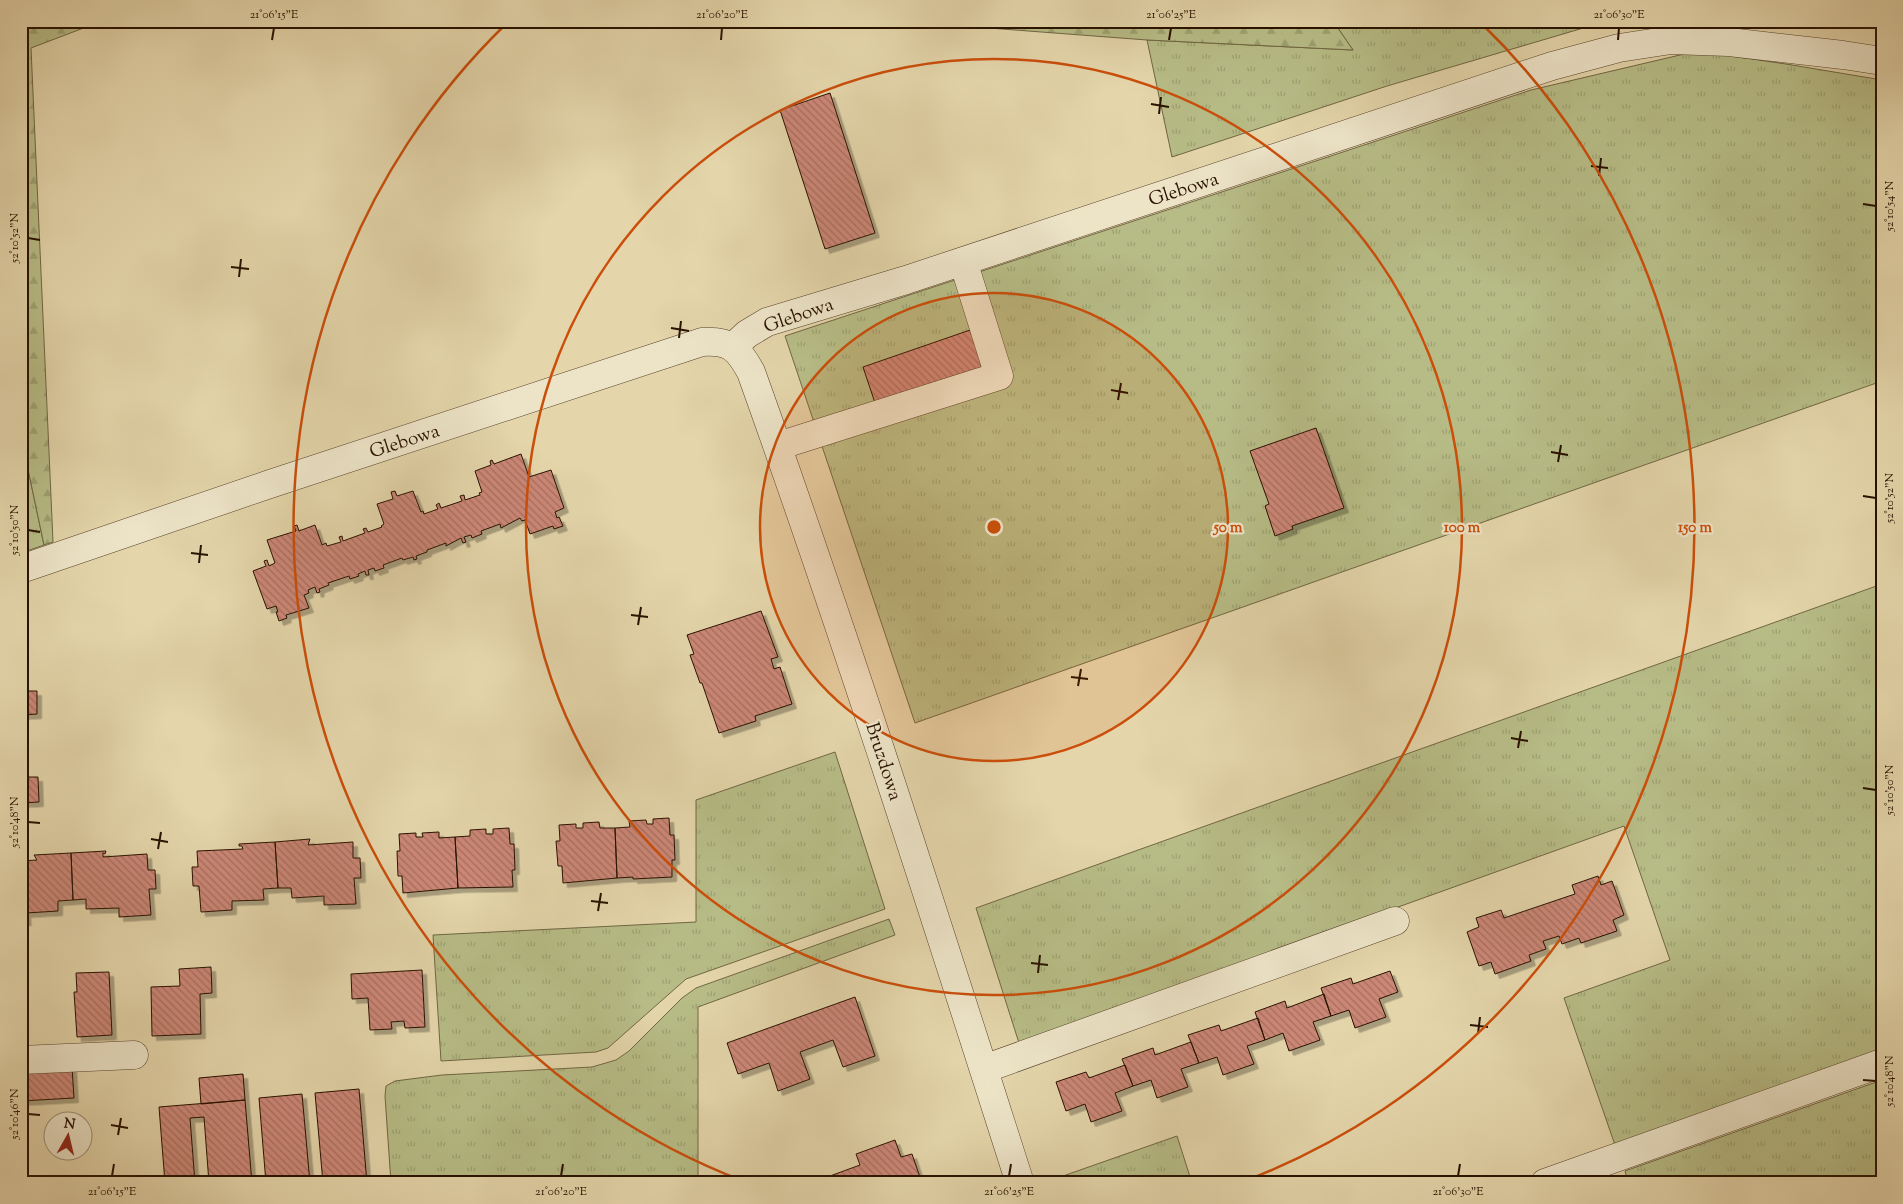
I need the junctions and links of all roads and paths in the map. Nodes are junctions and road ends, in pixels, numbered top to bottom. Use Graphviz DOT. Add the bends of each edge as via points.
graph roads {
  1 [pos="1882,61"];
  2 [pos="963,261"];
  3 [pos="734,347"];
  4 [pos="778,446"];
  5 [pos="21,569"];
  6 [pos="1395,922"];
  7 [pos="134,1055"];
  8 [pos="21,1060"];
  9 [pos="1882,1063"];
  10 [pos="984,1068"];
  11 [pos="1020,1183"];
  12 [pos="1545,1183"];
  1 -- 2 [label="street, Glebowa" via="1729,42 1672,40 1619,48 1552,66"];
  2 -- 3 [label="street, Glebowa" via="767,322 747,334"];
  2 -- 4 [label="street" via="999,376"];
  3 -- 4 [label="street, Bruzdowa" via="751,372"];
  3 -- 5 [label="street, Glebowa" via="719,342 702,342"];
  4 -- 10 [label="street, Bruzdowa"];
  6 -- 10 [label="street"];
  7 -- 8 [label="street"];
  9 -- 12 [label="street"];
  10 -- 11 [label="street, Bruzdowa"];
}
